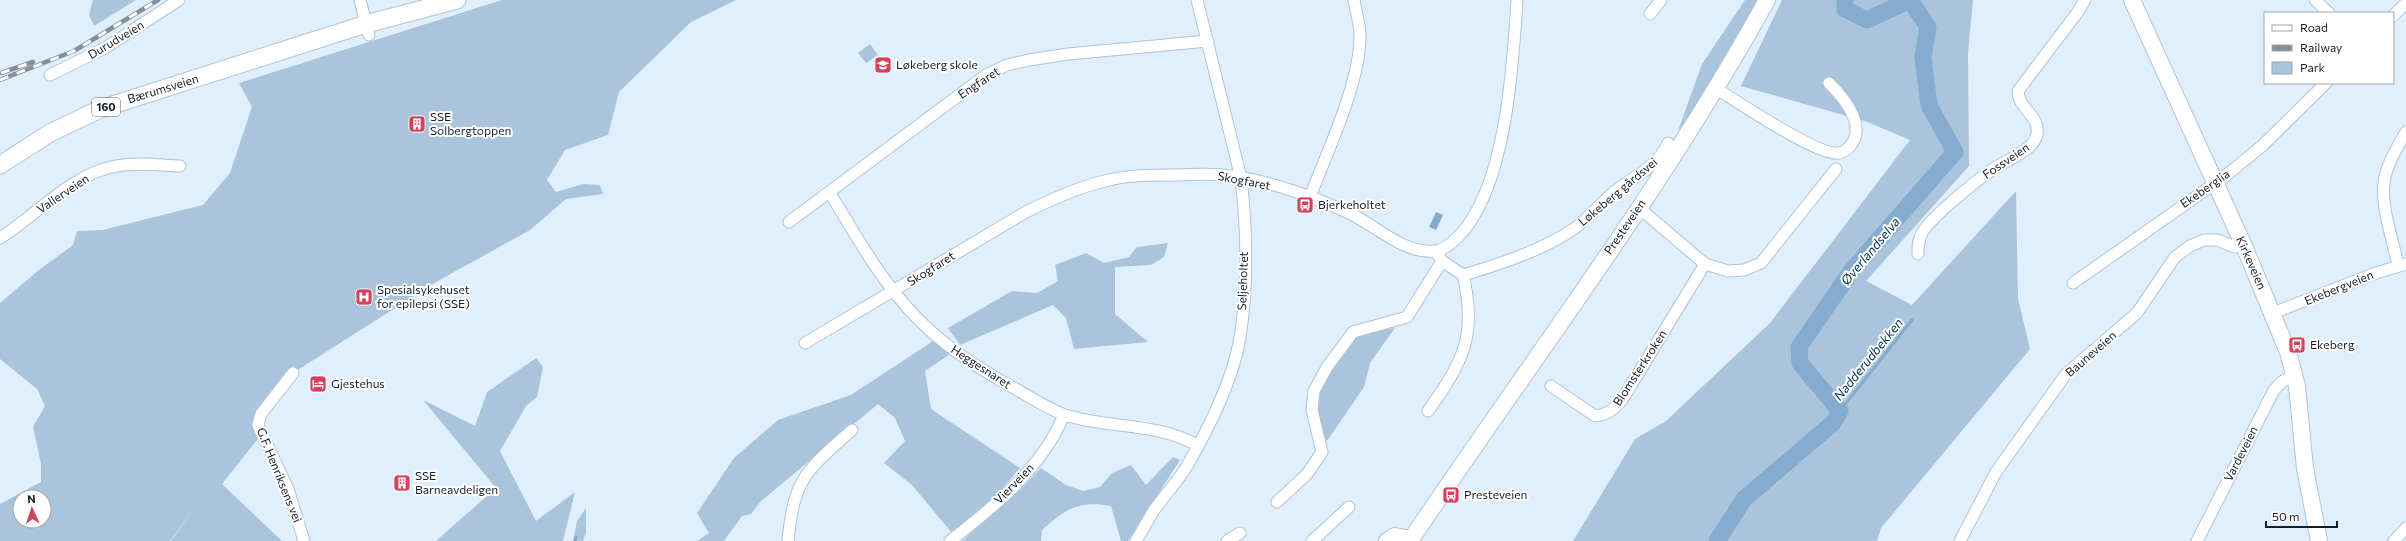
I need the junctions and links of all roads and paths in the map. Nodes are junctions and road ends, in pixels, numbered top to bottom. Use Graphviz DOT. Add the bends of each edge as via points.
graph roads {
  1 [pos="179,0"];
  2 [pos="360,0"];
  3 [pos="1198,0"];
  4 [pos="1354,0"];
  5 [pos="1517,0"];
  6 [pos="1661,0"];
  7 [pos="1767,0"];
  8 [pos="2085,0"];
  9 [pos="2132,0"];
  10 [pos="2315,0"];
  11 [pos="455,1"];
  12 [pos="2406,3"];
  13 [pos="2328,12"];
  14 [pos="1650,14"];
  15 [pos="2394,15"];
  16 [pos="368,29"];
  17 [pos="1208,41"];
  18 [pos="50,75"];
  19 [pos="1829,83"];
  20 [pos="2325,84"];
  21 [pos="1717,89"];
  22 [pos="2406,132"];
  23 [pos="1668,143"];
  24 [pos="0,165"];
  25 [pos="180,166"];
  26 [pos="1836,169"];
  27 [pos="1241,178"];
  28 [pos="2216,182"];
  29 [pos="830,193"];
  30 [pos="1310,197"];
  31 [pos="1638,207"];
  32 [pos="789,222"];
  33 [pos="0,238"];
  34 [pos="2244,246"];
  35 [pos="1436,252"];
  36 [pos="1918,254"];
  37 [pos="1442,261"];
  38 [pos="1705,264"];
  39 [pos="2402,265"];
  40 [pos="1463,276"];
  41 [pos="2073,283"];
  42 [pos="894,292"];
  43 [pos="2273,313"];
  44 [pos="805,343"];
  45 [pos="293,373"];
  46 [pos="2294,375"];
  47 [pos="1551,386"];
  48 [pos="1428,411"];
  49 [pos="1064,415"];
  50 [pos="852,430"];
  51 [pos="1198,445"];
  52 [pos="1277,502"];
  53 [pos="1349,506"];
  54 [pos="2406,528"];
  55 [pos="1240,533"];
  56 [pos="1412,540"];
  57 [pos="304,541"];
  58 [pos="788,541"];
  59 [pos="950,541"];
  60 [pos="1136,541"];
  61 [pos="1227,541"];
  62 [pos="1312,541"];
  63 [pos="1387,541"];
  64 [pos="1960,541"];
  65 [pos="2197,541"];
  66 [pos="2319,541"];
  67 [pos="2394,541"];
  1 -- 18 [label="street, Durudveien" via="105,48"];
  2 -- 16 [label="street"];
  3 -- 17 [label="street, Seljeholtet"];
  4 -- 30 [label="street" via="1360,35 1358,62 1351,88"];
  5 -- 35 [label="street" via="1507,102 1498,154 1475,217 1453,242"];
  6 -- 14 [label="street"];
  7 -- 21 [label="main road, Presteveien"];
  8 -- 36 [label="street, Fossveien" via="2018,92 2022,105 2036,121 2036,138 2021,153 1978,179 1930,224 1919,241"];
  9 -- 28 [label="main road, Kirkeveien"];
  10 -- 13 [label="street"];
  11 -- 16 [label="main road, Bærumsveien / 160" via="421,16"];
  12 -- 15 [label="street"];
  16 -- 24 [label="main road, Bærumsveien / 160" via="306,54 222,71 100,110 50,133"];
  17 -- 27 [label="street, Seljeholtet"];
  17 -- 29 [label="street, Engfaret" via="1068,54 1007,65 986,75 888,146"];
  19 -- 21 [label="street" via="1840,94 1855,121 1854,141 1847,149 1838,153 1826,151 1796,136"];
  20 -- 28 [label="street, Ekeberglia" via="2262,146"];
  21 -- 31 [label="main road, Presteveien"];
  22 -- 39 [label="street" via="2396,150 2384,183 2384,197"];
  23 -- 40 [label="street, Løkeberg gårdsvei" via="1654,165 1616,191 1575,228 1516,257"];
  25 -- 33 [label="street, Vallerveien" via="133,164 105,169 68,188"];
  26 -- 38 [label="street" via="1761,263 1753,268 1728,271"];
  27 -- 30 [label="street, Skogfaret"];
  27 -- 42 [label="street, Skogfaret" via="1222,175 1144,175 1108,180 1067,193 1013,219"];
  27 -- 51 [label="street, Seljeholtet" via="1245,261 1240,339 1221,396"];
  28 -- 34 [label="main road, Kirkeveien"];
  28 -- 41 [label="street, Ekeberglia"];
  29 -- 32 [label="street, Engfaret"];
  29 -- 42 [label="street, Heggesnaret"];
  30 -- 35 [label="street, Skogfaret" via="1353,215 1401,243"];
  31 -- 38 [label="street"];
  31 -- 56 [label="main road, Presteveien"];
  34 -- 43 [label="main road, Kirkeveien"];
  34 -- 64 [label="street, Bauneveien" via="2235,247 2217,240 2204,240 2175,257 2137,314 2066,374 1996,472"];
  35 -- 37 [label="street"];
  37 -- 40 [label="street"];
  37 -- 52 [label="street" via="1407,316 1353,332 1327,366 1314,391 1312,410 1322,452 1307,474"];
  38 -- 47 [label="street, Blomsterkroken" via="1614,409 1605,415 1595,416"];
  39 -- 43 [label="street, Ekebergveien"];
  40 -- 48 [label="street" via="1468,310 1467,345 1452,378"];
  42 -- 44 [label="street, Skogfaret"];
  42 -- 49 [label="street, Heggesnaret" via="916,318 958,354 995,378"];
  43 -- 46 [label="main road, Kirkeveien"];
  45 -- 57 [label="street, G.F. Henriksens vei" via="261,414 258,425 288,489"];
  46 -- 65 [label="street, Vardeveien" via="2283,380 2274,390"];
  46 -- 66 [label="main road, Kirkeveien" via="2305,468"];
  49 -- 51 [label="street, Heggesnaret" via="1094,422 1166,431"];
  49 -- 59 [label="street, Vierveien" via="1049,446 1028,471 994,505"];
  50 -- 58 [label="street" via="817,462 799,485 793,505"];
  51 -- 60 [label="street, Seljeholtet"];
  53 -- 62 [label="street"];
  54 -- 67 [label="street"];
  55 -- 61 [label="street"];
  56 -- 63 [label="main road" via="1395,536"];
}
